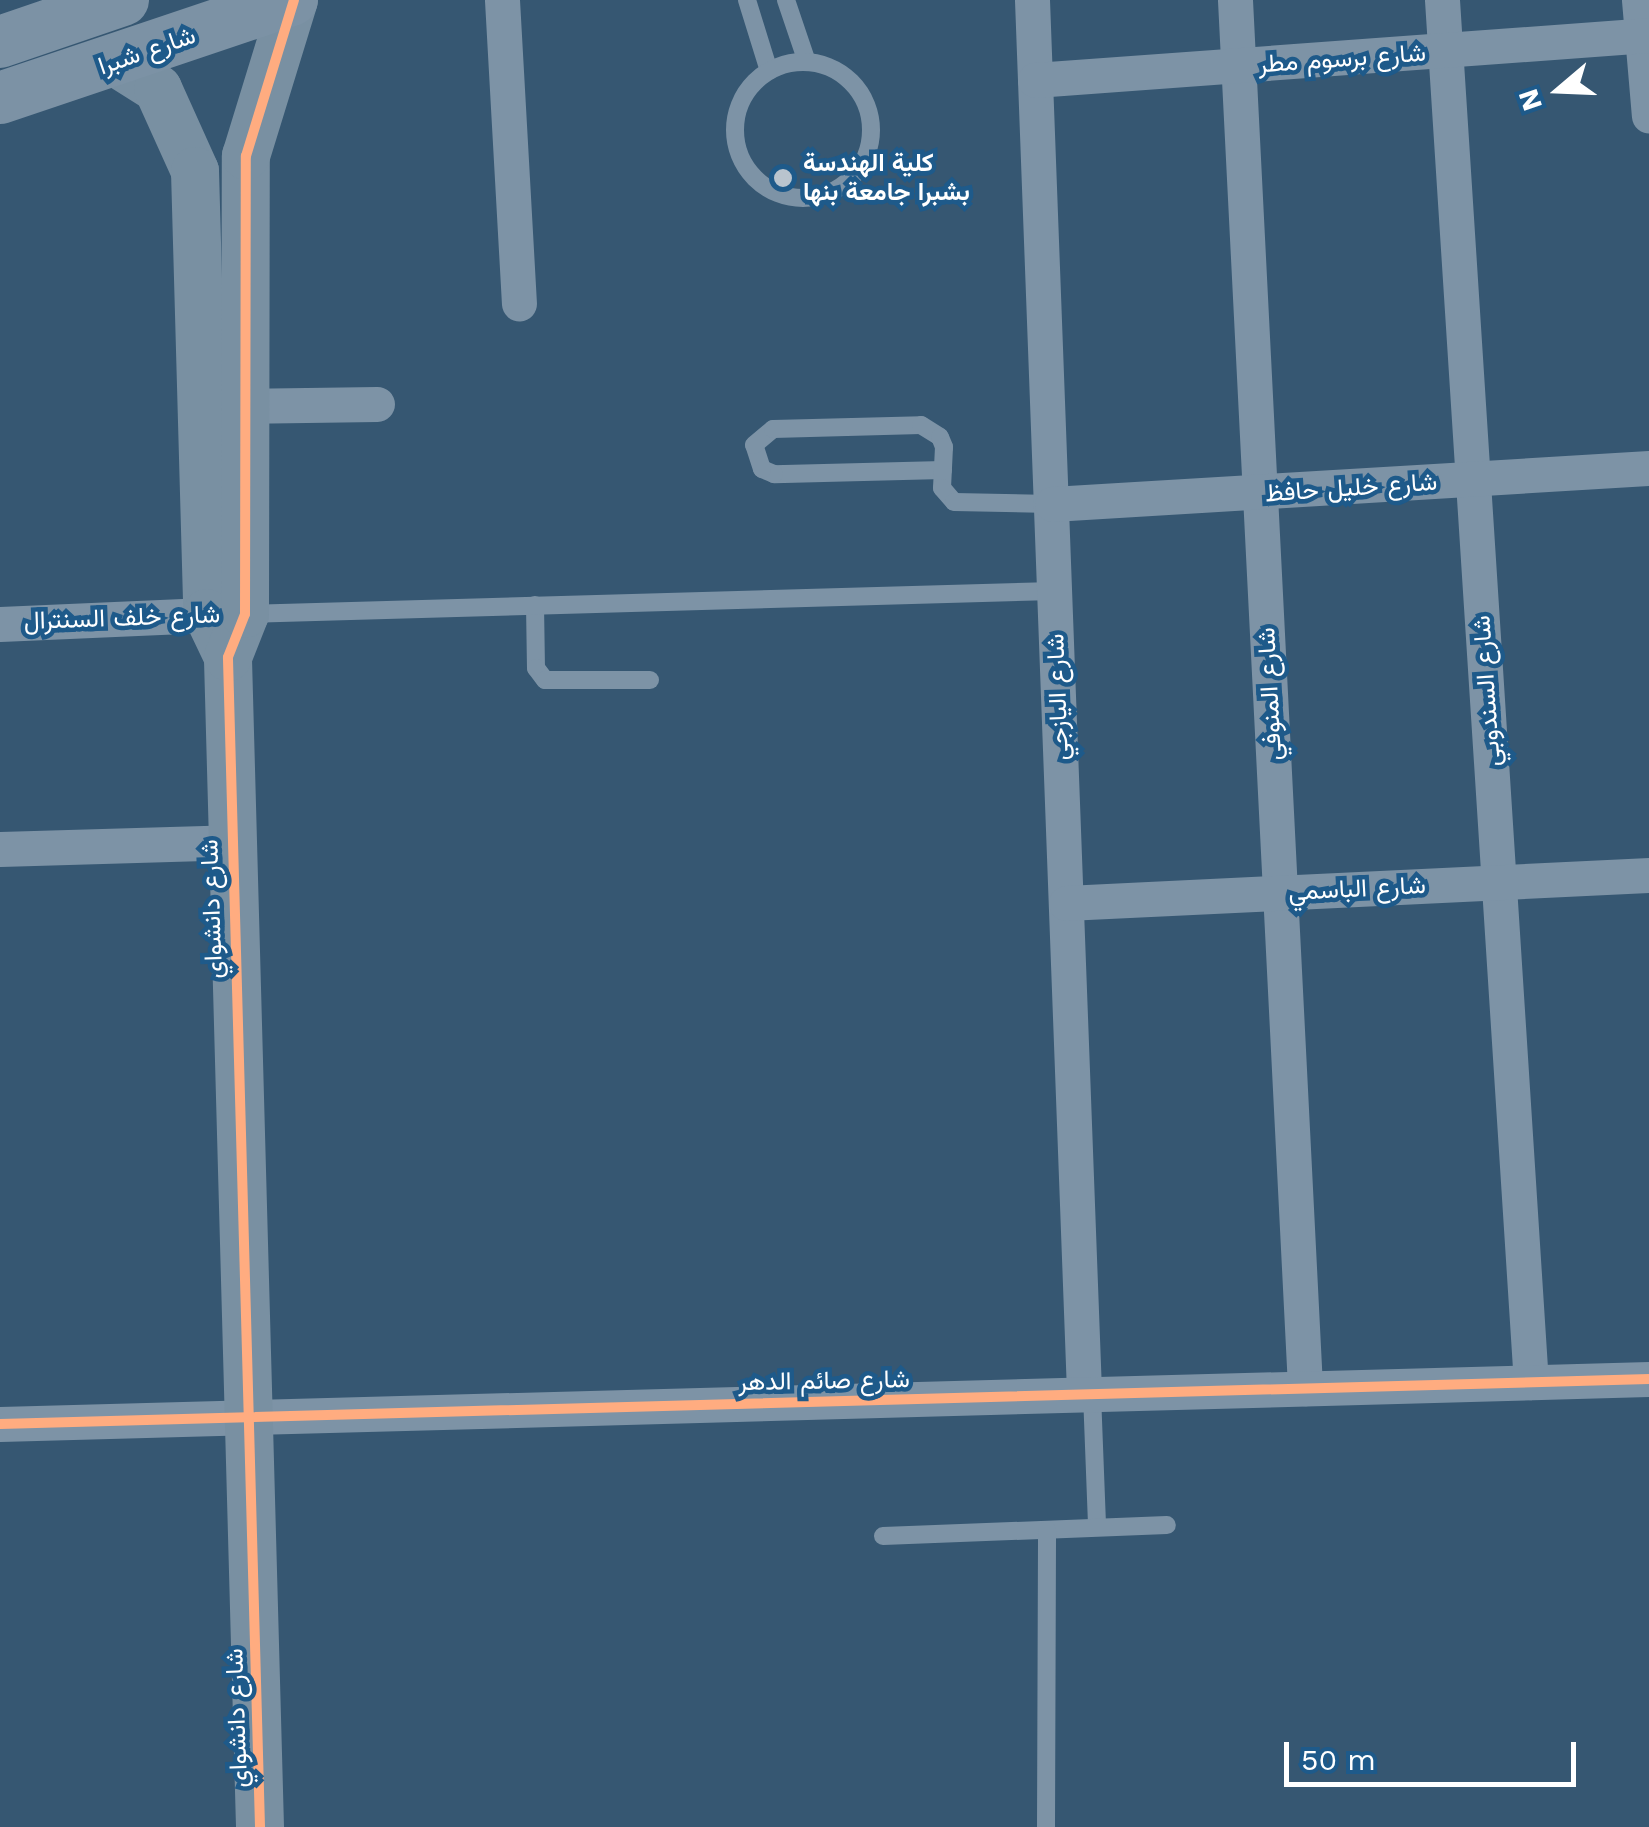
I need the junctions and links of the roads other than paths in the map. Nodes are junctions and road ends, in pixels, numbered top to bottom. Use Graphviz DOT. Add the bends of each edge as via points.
graph roads {
  1 [pos="123,0"];
  2 [pos="293,0"];
  3 [pos="502,0"];
  4 [pos="747,0"];
  5 [pos="786,0"];
  6 [pos="1032,0"];
  7 [pos="1235,0"];
  8 [pos="1442,0"];
  9 [pos="1639,0"];
  10 [pos="1645,36"];
  11 [pos="0,42"];
  12 [pos="1445,51"];
  13 [pos="115,62"];
  14 [pos="806,62"];
  15 [pos="1238,67"];
  16 [pos="769,71"];
  17 [pos="1035,80"];
  18 [pos="0,98"];
  19 [pos="1649,116"];
  20 [pos="519,304"];
  21 [pos="377,404"];
  22 [pos="244,406"];
  23 [pos="1649,468"];
  24 [pos="943,470"];
  25 [pos="1473,480"];
  26 [pos="1260,495"];
  27 [pos="1052,504"];
  28 [pos="1054,591"];
  29 [pos="535,606"];
  30 [pos="0,624"];
  31 [pos="227,628"];
  32 [pos="650,680"];
  33 [pos="230,842"];
  34 [pos="0,849"];
  35 [pos="1649,876"];
  36 [pos="1499,882"];
  37 [pos="1281,893"];
  38 [pos="1066,902"];
  39 [pos="1649,1378"];
  40 [pos="1531,1382"];
  41 [pos="1305,1388"];
  42 [pos="1088,1394"];
  43 [pos="247,1416"];
  44 [pos="0,1424"];
  45 [pos="1166,1525"];
  46 [pos="1097,1527"];
  47 [pos="1047,1530"];
  48 [pos="883,1536"];
  49 [pos="260,1827"];
  50 [pos="1046,1827"];
  1 -- 11 [label="main road"];
  2 -- 13 [label="main road, شارع شبرا"];
  2 -- 22 [label="street, شارع دانشواي" via="246,156"];
  3 -- 20 [label="street"];
  4 -- 16 [label="lane"];
  5 -- 14 [label="lane"];
  6 -- 17 [label="street, شارع اليازجي"];
  7 -- 15 [label="street, شارع المنوفي"];
  8 -- 12 [label="street, شارع السندوبي"];
  9 -- 10 [label="street"];
  10 -- 12 [label="street, شارع برسوم مطر"];
  10 -- 19 [label="street"];
  12 -- 15 [label="street, شارع برسوم مطر"];
  12 -- 25 [label="street, شارع السندوبي"];
  13 -- 18 [label="main road, شارع شبرا"];
  13 -- 31 [label="street, شارع دانشواي" via="158,89 196,171"];
  14 -- 16 [label="lane"];
  14 -- 16 [label="lane" via="857,89 870,124 864,162 819,197 780,195 740,156 736,117"];
  15 -- 17 [label="street, شارع برسوم مطر"];
  15 -- 26 [label="street, شارع المنوفي"];
  17 -- 27 [label="street, شارع اليازجي"];
  21 -- 22 [label="street"];
  22 -- 31 [label="street, شارع دانشواي"];
  23 -- 25 [label="street, شارع خليل حافظ"];
  24 -- 24 [label="lane" via="940,437 921,425 773,429 754,445 755,458 774,474"];
  24 -- 27 [label="lane" via="954,502"];
  25 -- 26 [label="street, شارع خليل حافظ"];
  25 -- 36 [label="street, شارع السندوبي"];
  26 -- 27 [label="street, شارع خليل حافظ"];
  26 -- 37 [label="street, شارع المنوفي"];
  27 -- 28 [label="street, شارع اليازجي"];
  28 -- 29 [label="lane"];
  28 -- 38 [label="street, شارع اليازجي"];
  29 -- 31 [label="lane"];
  29 -- 32 [label="lane" via="536,668 545,680"];
  30 -- 31 [label="street, شارع خلف السنترال"];
  31 -- 33 [label="street, شارع دانشواي"];
  33 -- 34 [label="street"];
  33 -- 43 [label="street, شارع دانشواي"];
  35 -- 36 [label="street, شارع الباسمي"];
  36 -- 37 [label="street, شارع الباسمي"];
  36 -- 40 [label="street, شارع السندوبي"];
  37 -- 38 [label="street, شارع الباسمي"];
  37 -- 41 [label="street, شارع المنوفي"];
  38 -- 42 [label="street, شارع اليازجي"];
  39 -- 40 [label="street, شارع صائم الدهر"];
  40 -- 41 [label="street, شارع صائم الدهر"];
  41 -- 42 [label="street, شارع صائم الدهر"];
  42 -- 43 [label="street, شارع صائم الدهر"];
  42 -- 46 [label="lane"];
  43 -- 44 [label="street, شارع صائم الدهر"];
  43 -- 49 [label="street, شارع دانشواي"];
  45 -- 46 [label="lane"];
  46 -- 47 [label="lane"];
  47 -- 48 [label="lane"];
  47 -- 50 [label="lane"];
}
